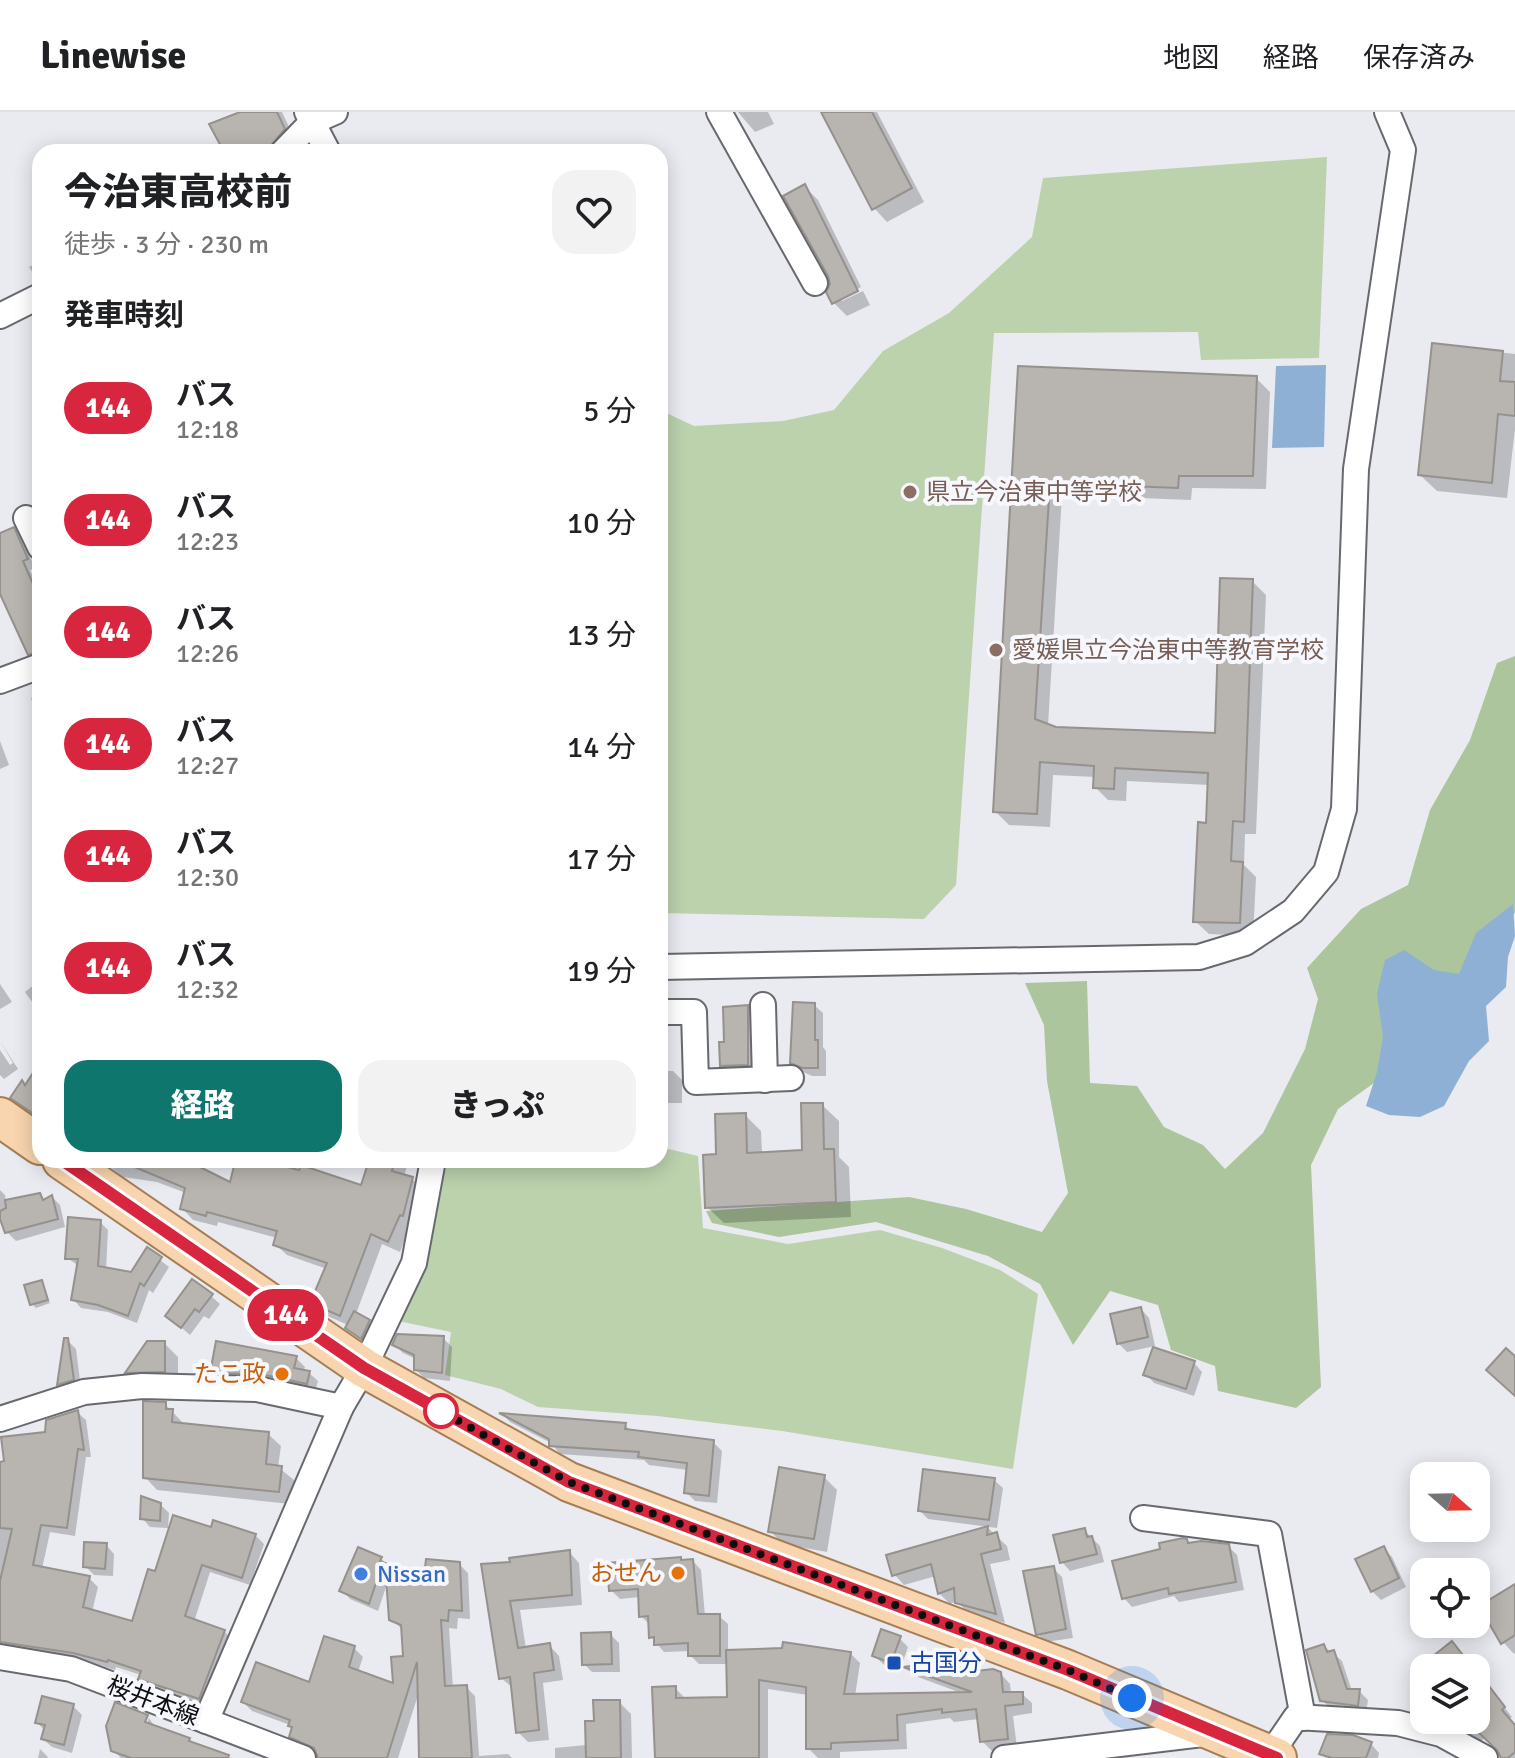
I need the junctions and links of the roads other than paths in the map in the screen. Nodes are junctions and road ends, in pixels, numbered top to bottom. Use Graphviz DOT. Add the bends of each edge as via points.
graph roads {
  1 [pos="335,112"];
  2 [pos="719,112"];
  3 [pos="1387,112"];
  4 [pos="310,117"];
  5 [pos="289,144"];
  6 [pos="324,144"];
  7 [pos="815,283"];
  8 [pos="32,300"];
  9 [pos="0,316"];
  10 [pos="26,518"];
  11 [pos="32,530"];
  12 [pos="32,669"];
  13 [pos="0,681"];
  14 [pos="668,967"];
  15 [pos="763,1005"];
  16 [pos="668,1012"];
  17 [pos="791,1078"];
  18 [pos="765,1080"];
  19 [pos="0,1117"];
  20 [pos="32,1139"];
  21 [pos="74,1168"];
  22 [pos="428,1168"];
  23 [pos="364,1368"];
  24 [pos="341,1407"];
  25 [pos="0,1419"];
  26 [pos="1143,1518"];
  27 [pos="0,1657"];
  28 [pos="1303,1718"];
  29 [pos="206,1721"];
  30 [pos="1213,1733"];
  31 [pos="1274,1757"];
  32 [pos="303,1758"];
  33 [pos="1004,1758"];
  34 [pos="1485,1758"];
  1 -- 4 [label="street"];
  2 -- 7 [label="street"];
  3 -- 14 [label="street" via="1403,150 1356,469 1344,809 1326,872 1293,911 1245,943 1199,957"];
  4 -- 5 [label="street"];
  4 -- 6 [label="street"];
  8 -- 9 [label="street"];
  10 -- 11 [label="street"];
  12 -- 13 [label="street"];
  15 -- 18 [label="street"];
  16 -- 18 [label="street" via="694,1012 696,1082"];
  17 -- 18 [label="street"];
  19 -- 20 [label="main road"];
  21 -- 23 [label="main road"];
  22 -- 23 [label="street" via="414,1263"];
  23 -- 24 [label="street"];
  23 -- 30 [label="main road" via="569,1482 1068,1670"];
  24 -- 25 [label="street" via="257,1389 142,1386 84,1392"];
  24 -- 29 [label="street"];
  26 -- 28 [label="street" via="1269,1534"];
  27 -- 29 [label="street, 桜井本線" via="71,1669"];
  28 -- 31 [label="street" via="1296,1717"];
  28 -- 34 [label="street" via="1398,1723 1441,1734"];
  29 -- 32 [label="street, 桜井本線"];
  30 -- 31 [label="main road"];
  30 -- 33 [label="street"];
}
